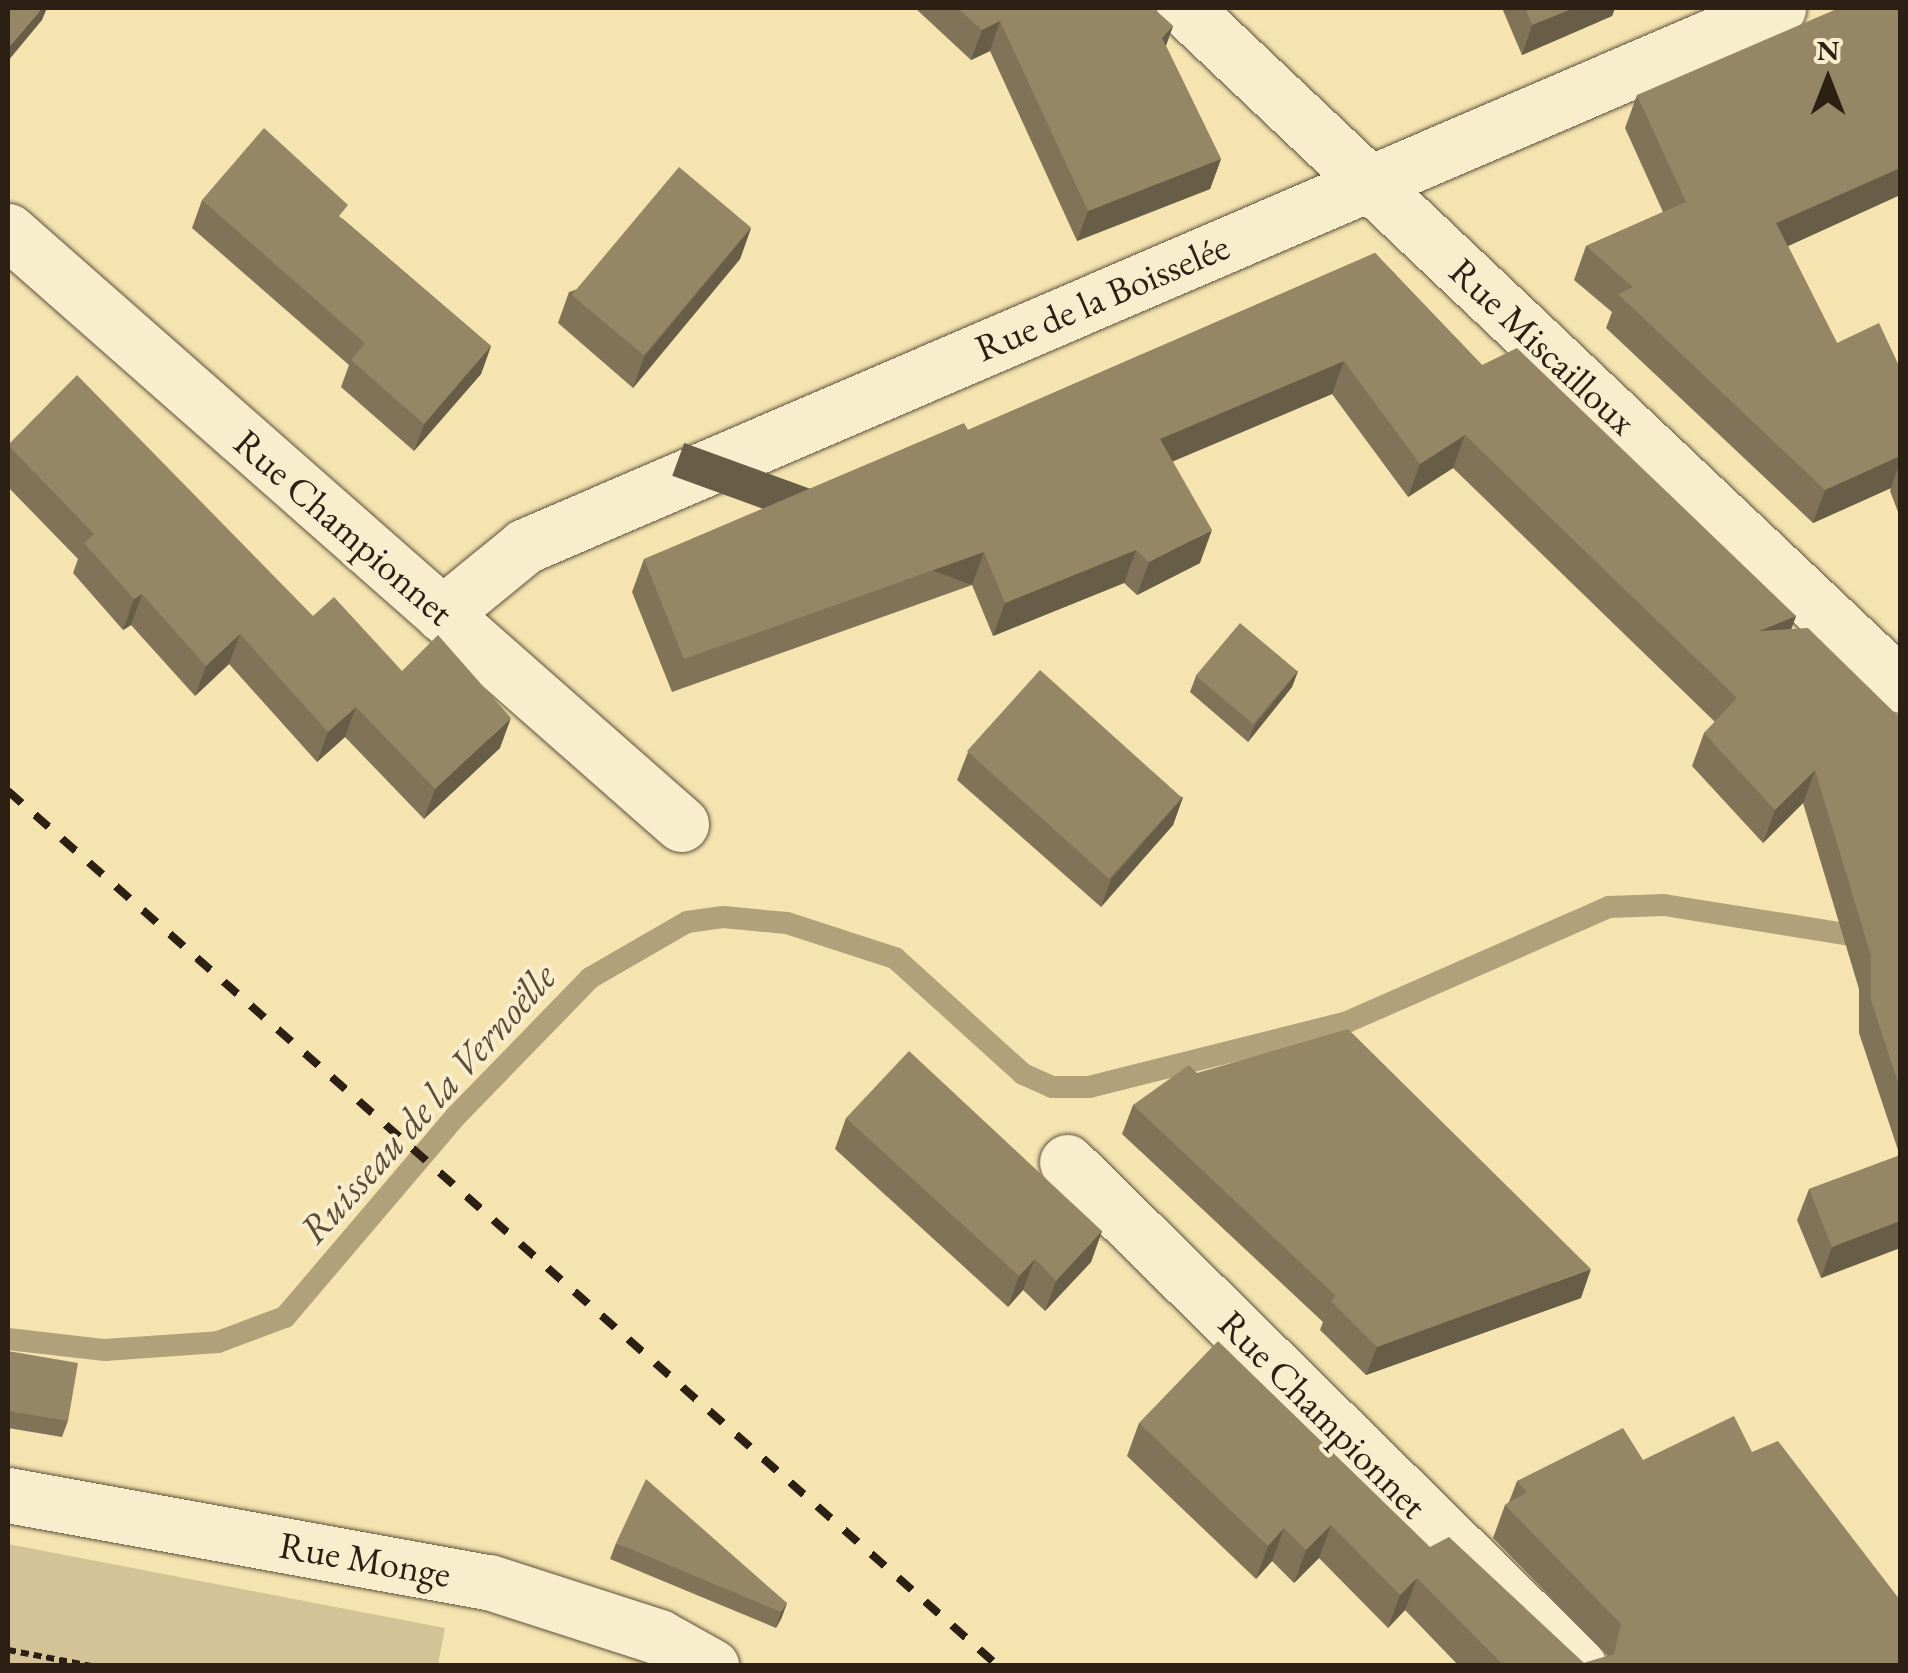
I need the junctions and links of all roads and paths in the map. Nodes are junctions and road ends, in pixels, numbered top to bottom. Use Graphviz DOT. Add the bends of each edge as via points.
graph roads {
  1 [pos="1184,8"];
  2 [pos="1778,8"];
  3 [pos="1365,184"];
  4 [pos="8,231"];
  5 [pos="442,614"];
  6 [pos="1900,685"];
  7 [pos="681,824"];
  8 [pos="1067,1162"];
  9 [pos="8,1494"];
  10 [pos="8,1650"];
  11 [pos="92,1666"];
  12 [pos="711,1666"];
  13 [pos="1579,1666"];
  1 -- 3 [label="street, Rue Miscailloux"];
  2 -- 3 [label="street, Rue de la Boisselée"];
  3 -- 5 [label="street, Rue de la Boisselée" via="525,546"];
  3 -- 6 [label="street, Rue Miscailloux"];
  4 -- 5 [label="street, Rue Championnet"];
  5 -- 7 [label="street, Rue Championnet"];
  8 -- 13 [label="street, Rue Championnet"];
  9 -- 12 [label="street, Rue Monge" via="489,1582 659,1637"];
  10 -- 11 [label="path"];
}
